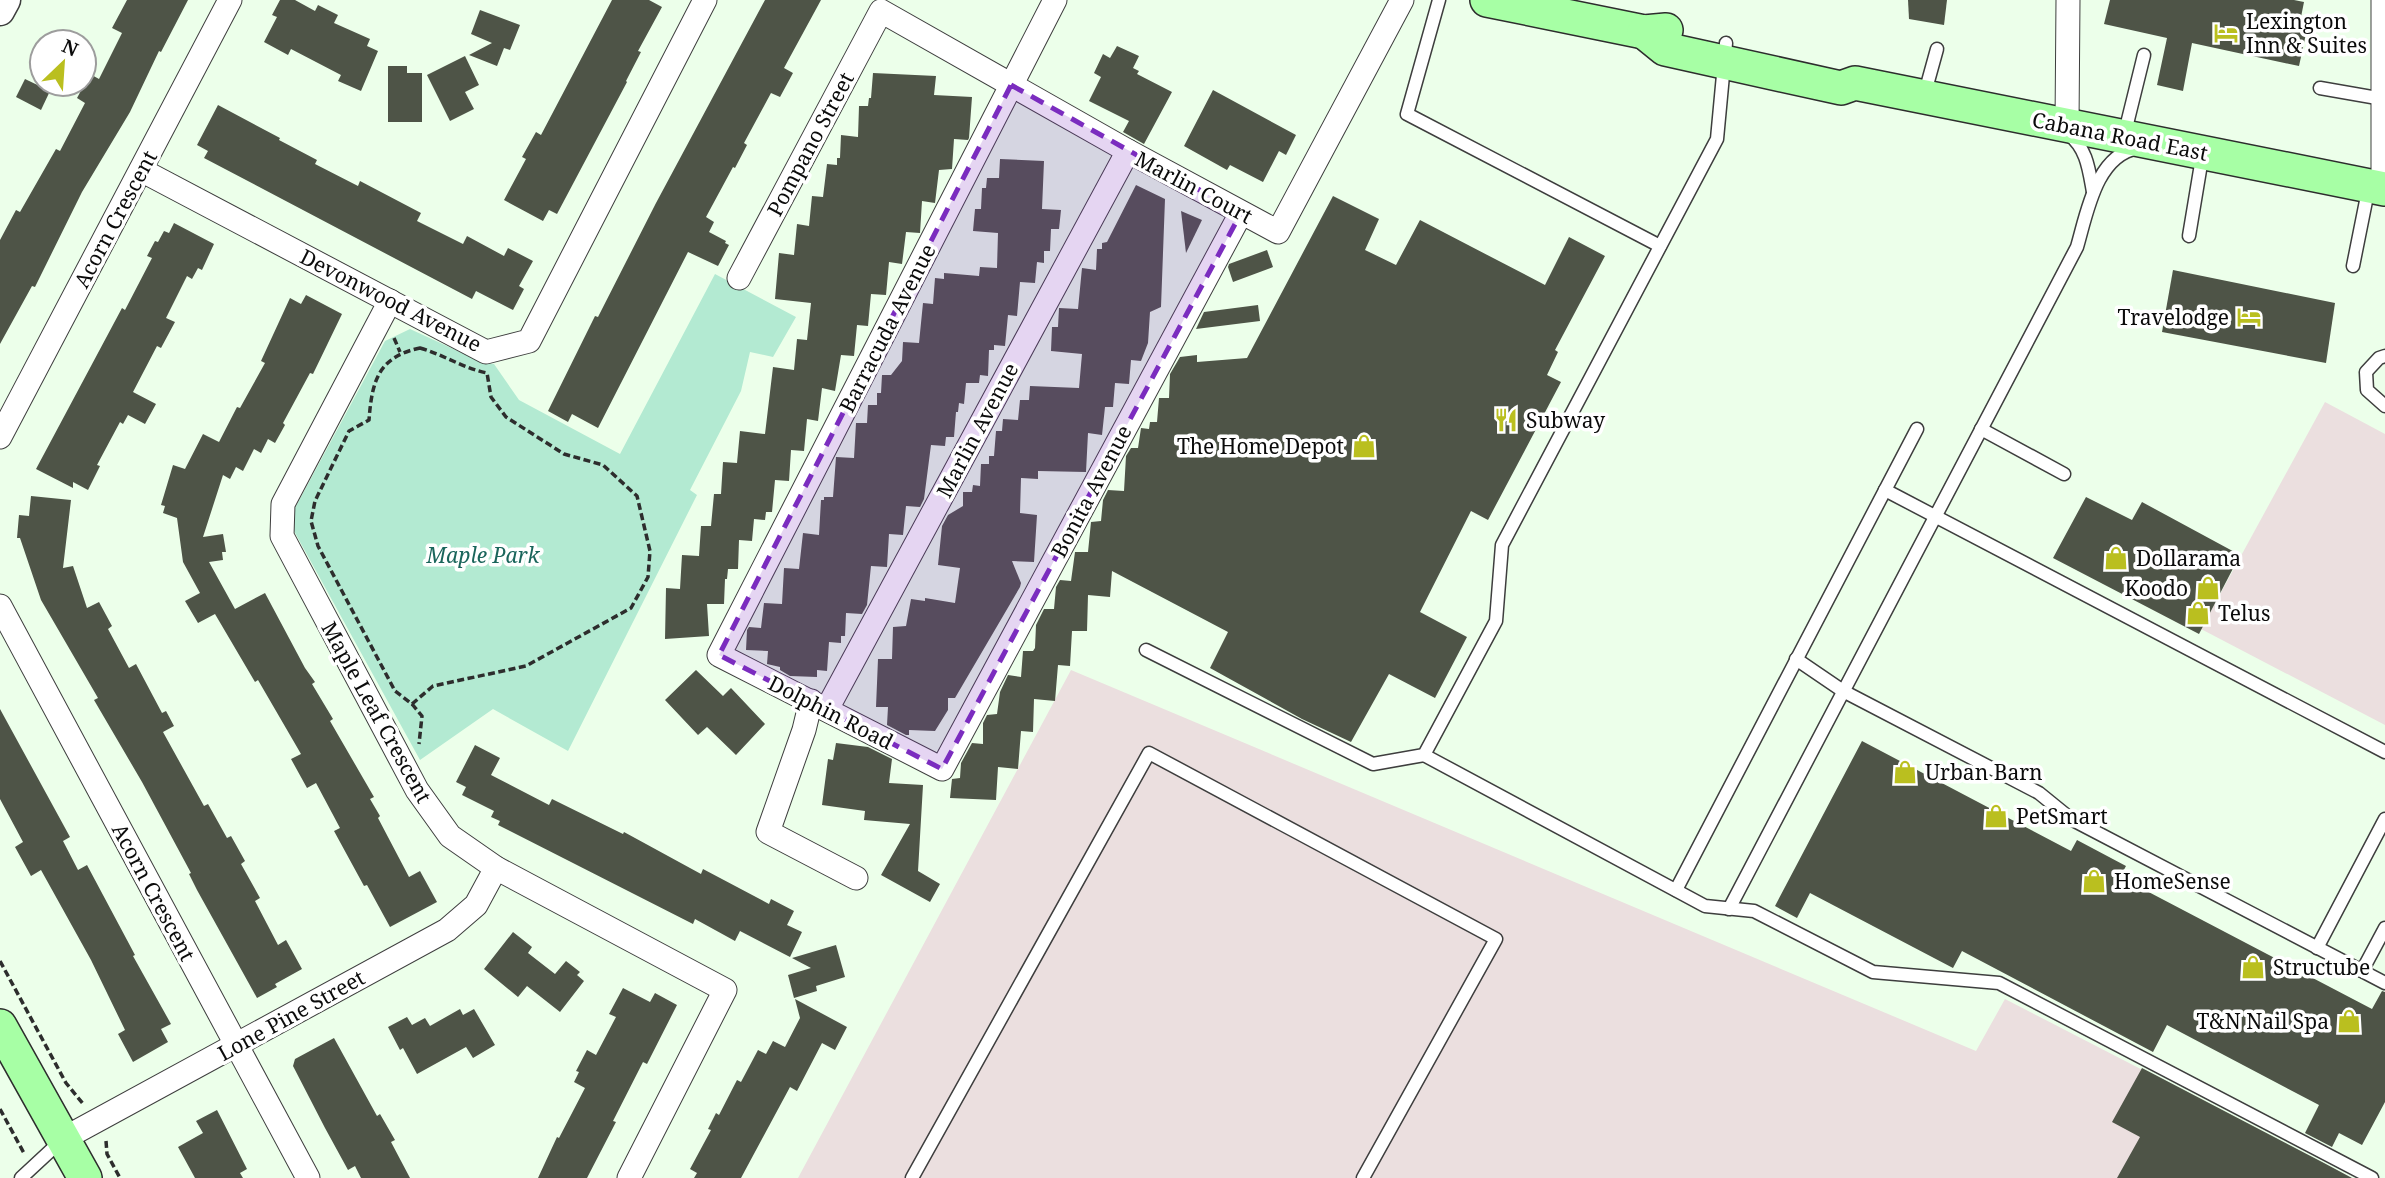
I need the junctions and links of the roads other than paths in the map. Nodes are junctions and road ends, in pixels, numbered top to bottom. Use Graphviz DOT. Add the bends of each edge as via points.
graph roads {
  1 [pos="6,0"];
  2 [pos="230,0"];
  3 [pos="705,0"];
  4 [pos="1055,0"];
  5 [pos="1402,0"];
  6 [pos="1439,0"];
  7 [pos="1487,0"];
  8 [pos="2383,0"];
  9 [pos="0,11"];
  10 [pos="881,11"];
  11 [pos="2062,13"];
  12 [pos="1937,49"];
  13 [pos="1725,53"];
  14 [pos="2144,55"];
  15 [pos="1011,85"];
  16 [pos="2320,88"];
  17 [pos="1923,96"];
  18 [pos="2383,99"];
  19 [pos="2059,123"];
  20 [pos="2124,136"];
  21 [pos="2162,144"];
  22 [pos="1128,151"];
  23 [pos="2203,152"];
  24 [pos="141,170"];
  25 [pos="2379,187"];
  26 [pos="2093,193"];
  27 [pos="1241,213"];
  28 [pos="2189,236"];
  29 [pos="1660,246"];
  30 [pos="2353,266"];
  31 [pos="739,278"];
  32 [pos="390,301"];
  33 [pos="2385,356"];
  34 [pos="2385,407"];
  35 [pos="1917,429"];
  36 [pos="1981,429"];
  37 [pos="0,437"];
  38 [pos="2064,474"];
  39 [pos="1885,490"];
  40 [pos="1935,517"];
  41 [pos="0,606"];
  42 [pos="1146,650"];
  43 [pos="719,655"];
  44 [pos="1796,659"];
  45 [pos="1843,691"];
  46 [pos="819,705"];
  47 [pos="2385,752"];
  48 [pos="1424,755"];
  49 [pos="942,769"];
  50 [pos="2385,819"];
  51 [pos="496,868"];
  52 [pos="856,878"];
  53 [pos="1676,890"];
  54 [pos="1729,909"];
  55 [pos="2385,928"];
  56 [pos="2317,948"];
  57 [pos="2362,971"];
  58 [pos="2385,983"];
  59 [pos="0,1026"];
  60 [pos="236,1045"];
  61 [pos="64,1139"];
  62 [pos="21,1178"];
  63 [pos="85,1178"];
  64 [pos="308,1178"];
  65 [pos="629,1178"];
  66 [pos="912,1178"];
  67 [pos="1363,1178"];
  68 [pos="2372,1178"];
  1 -- 9 [label="street"];
  2 -- 24 [label="street, Acorn Crescent"];
  3 -- 32 [label="street, Devonwood Avenue" via="529,341 486,352"];
  4 -- 15 [label="street, Barracuda Avenue"];
  5 -- 27 [label="street, Marlin Court" via="1278,232"];
  6 -- 29 [label="lane" via="1407,114"];
  7 -- 13 [label="main road, Cabana Road East" via="1644,32 1665,49"];
  8 -- 18 [label="street"];
  10 -- 15 [label="street, Marlin Court"];
  10 -- 31 [label="street, Pompano Street"];
  11 -- 19 [label="street"];
  12 -- 17 [label="lane"];
  13 -- 17 [label="main road, Cabana Road East" via="1841,88 1855,83"];
  13 -- 29 [label="lane" via="1717,139"];
  14 -- 20 [label="lane"];
  15 -- 22 [label="street, Marlin Court"];
  15 -- 43 [label="street, Barracuda Avenue"];
  16 -- 18 [label="lane"];
  17 -- 19 [label="main road, Cabana Road East"];
  18 -- 25 [label="street"];
  19 -- 20 [label="main road, Cabana Road East"];
  19 -- 26 [label="lane" via="2080,143"];
  20 -- 21 [label="main road, Cabana Road East"];
  21 -- 23 [label="main road, Cabana Road East"];
  21 -- 26 [label="lane" via="2129,150 2106,168"];
  22 -- 27 [label="street, Marlin Court"];
  22 -- 46 [label="street, Marlin Avenue"];
  23 -- 25 [label="main road, Cabana Road East"];
  23 -- 28 [label="lane"];
  24 -- 32 [label="street, Devonwood Avenue"];
  24 -- 37 [label="street, Acorn Crescent"];
  25 -- 30 [label="lane"];
  26 -- 36 [label="lane" via="2077,247"];
  27 -- 49 [label="street, Bonita Avenue"];
  29 -- 48 [label="lane" via="1502,545 1496,621"];
  32 -- 51 [label="street, Maple Leaf Crescent" via="283,504 282,536 417,790 450,836"];
  33 -- 34 [label="lane" via="2366,372 2367,390"];
  35 -- 39 [label="lane"];
  36 -- 38 [label="lane"];
  36 -- 40 [label="lane"];
  39 -- 40 [label="lane"];
  39 -- 44 [label="lane"];
  40 -- 45 [label="lane"];
  40 -- 47 [label="lane"];
  41 -- 60 [label="street, Acorn Crescent"];
  42 -- 48 [label="lane" via="1373,764"];
  43 -- 46 [label="street, Dolphin Road"];
  44 -- 45 [label="lane"];
  44 -- 53 [label="lane"];
  45 -- 54 [label="lane"];
  45 -- 56 [label="lane" via="2039,793 2071,819"];
  46 -- 49 [label="street, Dolphin Road"];
  46 -- 52 [label="street, Marlin Avenue" via="804,730 768,832"];
  48 -- 53 [label="lane"];
  50 -- 56 [label="lane"];
  51 -- 60 [label="street, Lone Pine Street" via="477,905 447,930"];
  51 -- 65 [label="street, Maple Leaf Crescent" via="725,990"];
  53 -- 54 [label="lane" via="1705,905"];
  54 -- 68 [label="lane" via="1754,911 1873,972 1998,983"];
  55 -- 57 [label="lane"];
  56 -- 57 [label="lane"];
  57 -- 58 [label="lane"];
  59 -- 61 [label="main road"];
  60 -- 61 [label="street, Lone Pine Street"];
  60 -- 64 [label="street, Acorn Crescent"];
  61 -- 62 [label="lane"];
  61 -- 63 [label="main road"];
  66 -- 67 [label="lane" via="1149,753 1496,939"];
}
